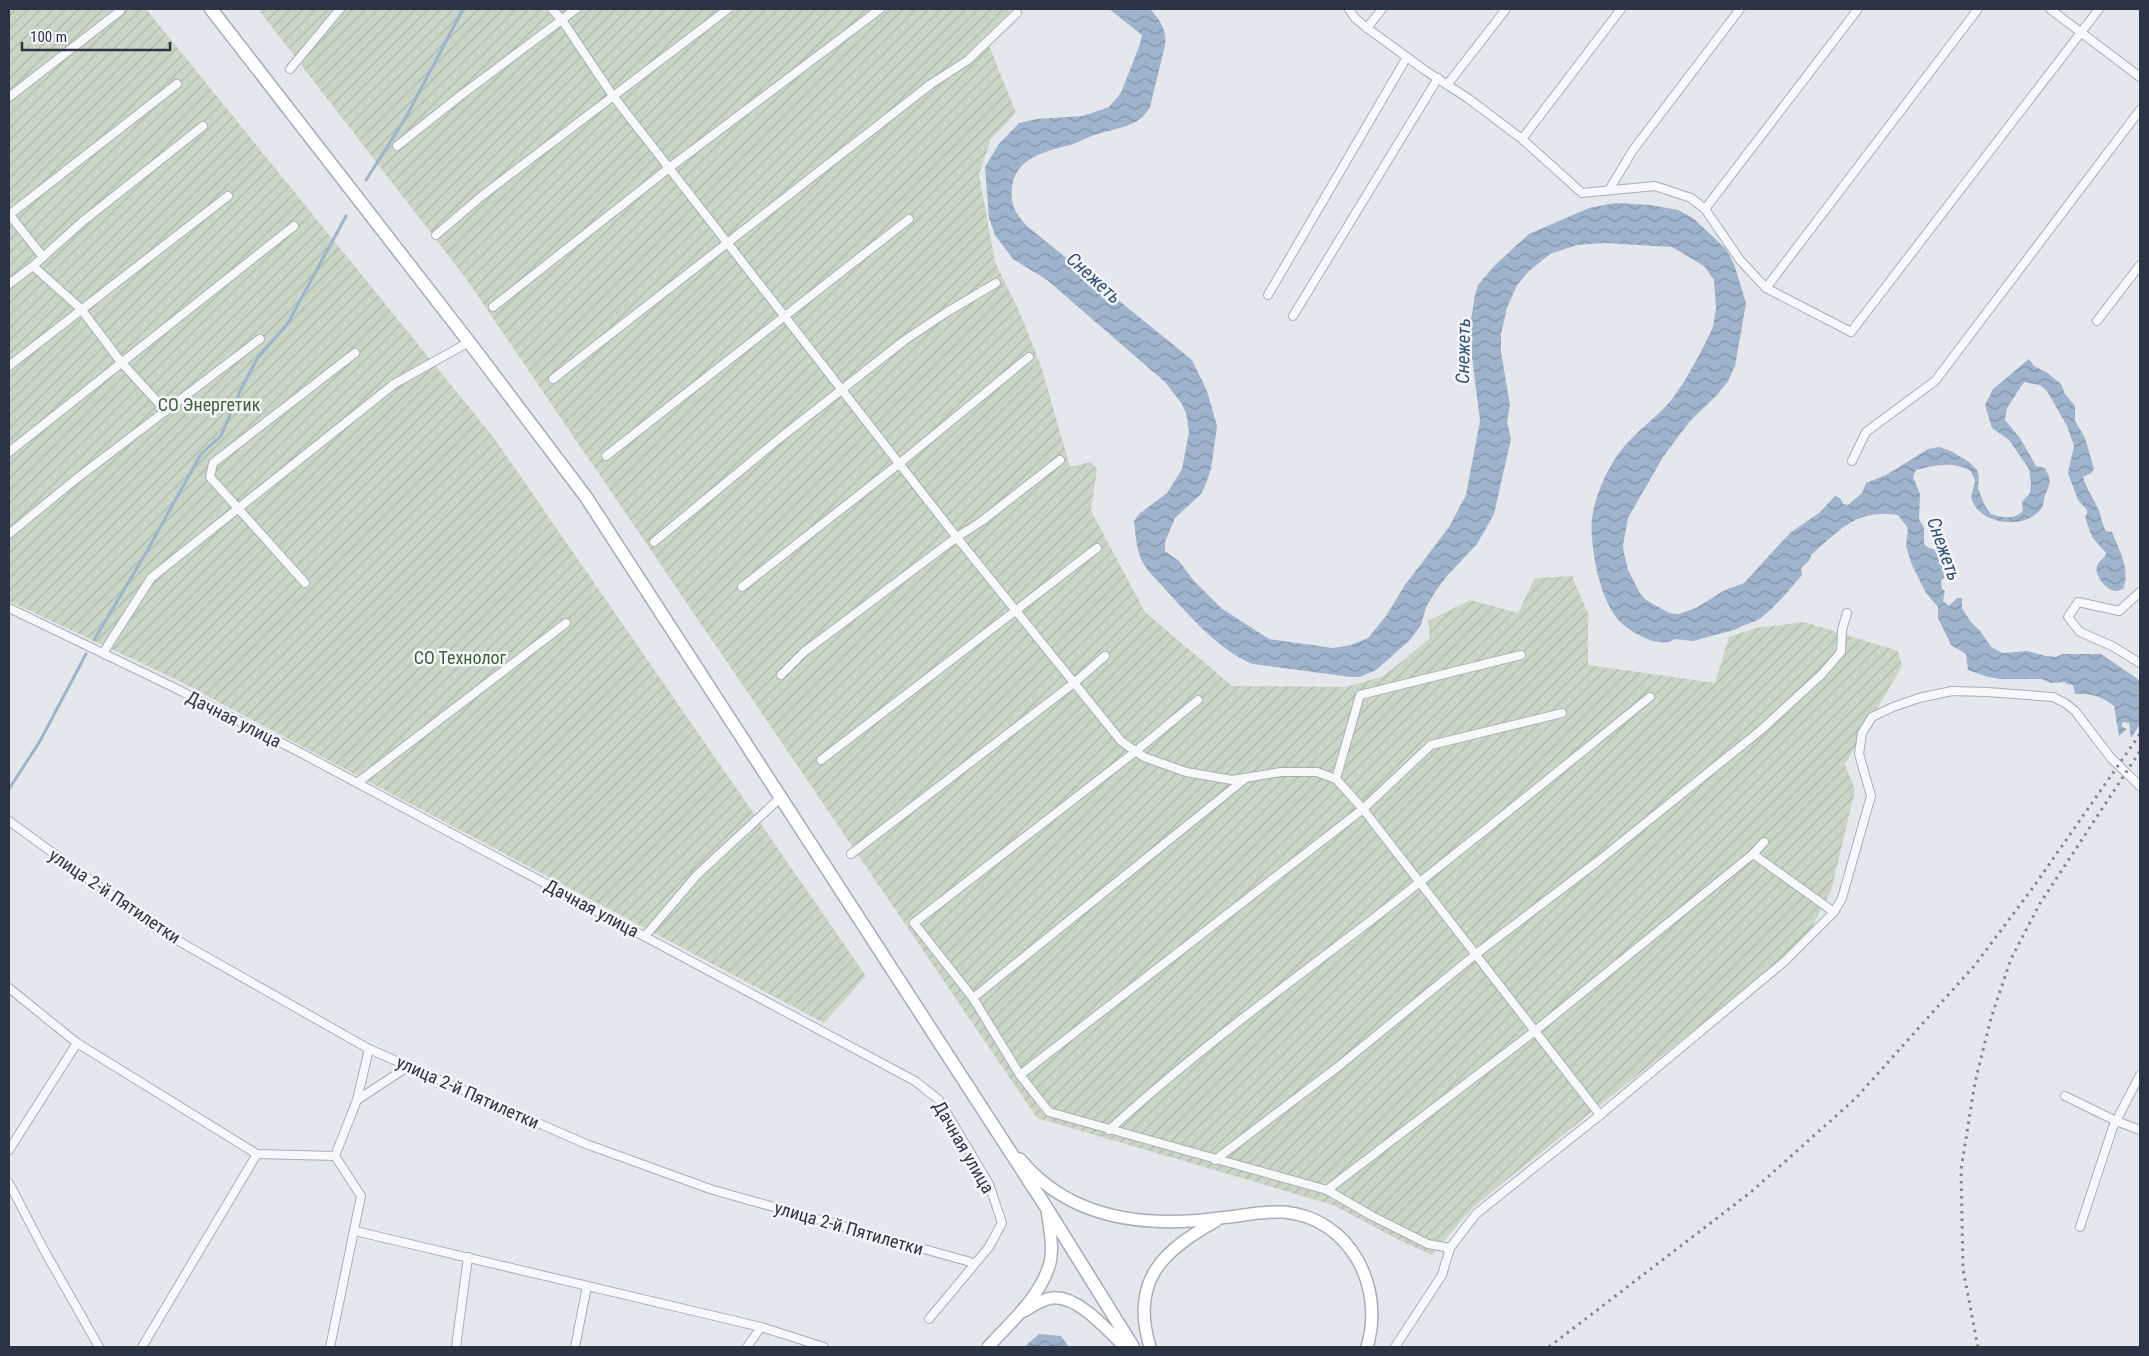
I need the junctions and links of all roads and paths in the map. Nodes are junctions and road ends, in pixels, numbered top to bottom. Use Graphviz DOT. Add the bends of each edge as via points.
graph roads {
  1 [pos="211,9"];
  2 [pos="340,9"];
  3 [pos="552,9"];
  4 [pos="576,9"];
  5 [pos="728,9"];
  6 [pos="880,9"];
  7 [pos="1349,9"];
  8 [pos="1382,9"];
  9 [pos="1506,9"];
  10 [pos="1622,9"];
  11 [pos="1740,9"];
  12 [pos="1858,9"];
  13 [pos="1978,9"];
  14 [pos="2050,9"];
  15 [pos="2099,9"];
  16 [pos="120,11"];
  17 [pos="1017,13"];
  18 [pos="562,20"];
  19 [pos="1367,28"];
  20 [pos="2081,33"];
  21 [pos="1407,56"];
  22 [pos="290,69"];
  23 [pos="2140,77"];
  24 [pos="1438,78"];
  25 [pos="177,84"];
  26 [pos="1447,85"];
  27 [pos="612,96"];
  28 [pos="9,97"];
  29 [pos="2140,110"];
  30 [pos="203,126"];
  31 [pos="1522,139"];
  32 [pos="397,146"];
  33 [pos="670,168"];
  34 [pos="1609,190"];
  35 [pos="228,196"];
  36 [pos="1705,209"];
  37 [pos="9,215"];
  38 [pos="909,219"];
  39 [pos="294,226"];
  40 [pos="436,235"];
  41 [pos="728,243"];
  42 [pos="43,257"];
  43 [pos="2140,264"];
  44 [pos="33,266"];
  45 [pos="996,283"];
  46 [pos="9,284"];
  47 [pos="1766,288"];
  48 [pos="1268,296"];
  49 [pos="493,307"];
  50 [pos="81,309"];
  51 [pos="1293,316"];
  52 [pos="785,317"];
  53 [pos="2097,321"];
  54 [pos="260,339"];
  55 [pos="469,342"];
  56 [pos="356,353"];
  57 [pos="1029,357"];
  58 [pos="121,362"];
  59 [pos="9,366"];
  60 [pos="553,380"];
  61 [pos="842,389"];
  62 [pos="166,411"];
  63 [pos="9,452"];
  64 [pos="606,456"];
  65 [pos="1060,460"];
  66 [pos="1852,461"];
  67 [pos="900,463"];
  68 [pos="238,508"];
  69 [pos="9,534"];
  70 [pos="957,537"];
  71 [pos="654,542"];
  72 [pos="1097,548"];
  73 [pos="304,583"];
  74 [pos="742,587"];
  75 [pos="2140,592"];
  76 [pos="9,608"];
  77 [pos="1016,610"];
  78 [pos="1847,613"];
  79 [pos="566,623"];
  80 [pos="103,653"];
  81 [pos="1521,655"];
  82 [pos="1105,656"];
  83 [pos="2140,663"];
  84 [pos="781,675"];
  85 [pos="1074,683"];
  86 [pos="1650,697"];
  87 [pos="1198,700"];
  88 [pos="1562,713"];
  89 [pos="1136,751"];
  90 [pos="821,760"];
  91 [pos="1247,777"];
  92 [pos="1336,779"];
  93 [pos="357,783"];
  94 [pos="2140,786"];
  95 [pos="780,798"];
  96 [pos="1363,809"];
  97 [pos="9,821"];
  98 [pos="1764,842"];
  99 [pos="851,854"];
  100 [pos="1753,854"];
  101 [pos="1420,882"];
  102 [pos="1834,912"];
  103 [pos="646,936"];
  104 [pos="1476,954"];
  105 [pos="9,988"];
  106 [pos="973,998"];
  107 [pos="1535,1030"];
  108 [pos="76,1043"];
  109 [pos="369,1049"];
  110 [pos="409,1066"];
  111 [pos="1020,1075"];
  112 [pos="2140,1076"];
  113 [pos="2065,1096"];
  114 [pos="357,1100"];
  115 [pos="1600,1115"];
  116 [pos="2116,1122"];
  117 [pos="1109,1130"];
  118 [pos="2140,1130"];
  119 [pos="998,1133"];
  120 [pos="9,1150"];
  121 [pos="256,1154"];
  122 [pos="335,1156"];
  123 [pos="1215,1160"];
  124 [pos="9,1183"];
  125 [pos="1327,1190"];
  126 [pos="1046,1207"];
  127 [pos="1220,1218"];
  128 [pos="2080,1227"];
  129 [pos="355,1231"];
  130 [pos="1450,1248"];
  131 [pos="468,1257"];
  132 [pos="974,1263"];
  133 [pos="587,1286"];
  134 [pos="1018,1314"];
  135 [pos="929,1320"];
  136 [pos="761,1327"];
  137 [pos="99,1347"];
  138 [pos="142,1347"];
  139 [pos="330,1347"];
  140 [pos="456,1347"];
  141 [pos="575,1347"];
  142 [pos="747,1347"];
  143 [pos="824,1347"];
  144 [pos="988,1347"];
  145 [pos="1125,1347"];
  146 [pos="1134,1347"];
  147 [pos="1150,1347"];
  148 [pos="1367,1347"];
  149 [pos="1396,1347"];
  1 -- 55 [label="main road"];
  2 -- 22 [label="street"];
  3 -- 18 [label="street"];
  4 -- 18 [label="street"];
  5 -- 27 [label="street"];
  6 -- 33 [label="street"];
  7 -- 19 [label="street"];
  8 -- 19 [label="street"];
  9 -- 26 [label="street"];
  10 -- 31 [label="street"];
  11 -- 34 [label="street" via="1633,150"];
  12 -- 36 [label="street"];
  13 -- 47 [label="street"];
  14 -- 20 [label="street"];
  15 -- 20 [label="street"];
  16 -- 28 [label="street"];
  17 -- 41 [label="street" via="968,60 931,84"];
  18 -- 27 [label="street"];
  18 -- 32 [label="street"];
  19 -- 21 [label="street"];
  20 -- 23 [label="street"];
  20 -- 47 [label="street" via="1851,332"];
  21 -- 24 [label="street"];
  21 -- 48 [label="street"];
  24 -- 26 [label="street"];
  24 -- 51 [label="street"];
  25 -- 37 [label="street"];
  26 -- 31 [label="street"];
  27 -- 33 [label="street"];
  27 -- 40 [label="street"];
  29 -- 66 [label="street" via="1935,381 1866,432"];
  30 -- 42 [label="street"];
  31 -- 34 [label="street" via="1582,193"];
  33 -- 41 [label="street"];
  33 -- 49 [label="street"];
  34 -- 36 [label="street" via="1655,186 1691,198"];
  35 -- 50 [label="street"];
  36 -- 47 [label="street" via="1740,260"];
  37 -- 42 [label="street"];
  38 -- 52 [label="street"];
  39 -- 58 [label="street"];
  41 -- 52 [label="street"];
  41 -- 60 [label="street"];
  42 -- 44 [label="street"];
  43 -- 53 [label="street"];
  44 -- 46 [label="street"];
  44 -- 50 [label="street"];
  45 -- 61 [label="street" via="905,340"];
  50 -- 58 [label="street"];
  50 -- 59 [label="street"];
  52 -- 61 [label="street"];
  52 -- 64 [label="street"];
  54 -- 62 [label="street"];
  55 -- 68 [label="street" via="394,384"];
  55 -- 95 [label="main road" via="586,497"];
  56 -- 68 [label="street" via="213,463 210,477"];
  57 -- 67 [label="street"];
  58 -- 62 [label="street"];
  58 -- 63 [label="street"];
  61 -- 67 [label="street"];
  61 -- 71 [label="street"];
  62 -- 69 [label="street"];
  65 -- 70 [label="street"];
  67 -- 70 [label="street"];
  67 -- 74 [label="street"];
  68 -- 73 [label="street"];
  68 -- 80 [label="street" via="151,578"];
  70 -- 77 [label="street"];
  70 -- 84 [label="street" via="804,652"];
  72 -- 77 [label="street"];
  75 -- 83 [label="street" via="2119,611 2078,602 2068,617 2080,632"];
  76 -- 80 [label="street, Дачная улица"];
  77 -- 85 [label="street"];
  77 -- 90 [label="street"];
  78 -- 104 [label="street" via="1841,652 1822,674 1761,730"];
  79 -- 93 [label="street"];
  80 -- 93 [label="street, Дачная улица"];
  81 -- 92 [label="street" via="1360,695"];
  82 -- 85 [label="street"];
  85 -- 89 [label="street" via="1121,741"];
  85 -- 99 [label="street"];
  86 -- 101 [label="street"];
  87 -- 89 [label="street"];
  88 -- 96 [label="street" via="1431,745"];
  89 -- 91 [label="street" via="1186,772 1232,780"];
  89 -- 106 [label="street" via="914,923"];
  91 -- 92 [label="street" via="1281,772 1317,772"];
  91 -- 106 [label="street"];
  92 -- 96 [label="street"];
  93 -- 103 [label="street, Дачная улица"];
  94 -- 102 [label="street" via="2111,758 2074,711 2053,697 1952,691 1893,707 1872,717 1862,733 1859,754 1871,796 1842,898"];
  95 -- 103 [label="street" via="697,875"];
  95 -- 119 [label="main road"];
  96 -- 101 [label="street"];
  96 -- 111 [label="street"];
  97 -- 109 [label="street, улица 2-й Пятилетки" via="159,930"];
  98 -- 100 [label="street"];
  100 -- 102 [label="street"];
  100 -- 107 [label="street"];
  101 -- 104 [label="street"];
  101 -- 117 [label="street" via="1196,1056"];
  102 -- 115 [label="street" via="1785,961"];
  103 -- 132 [label="street, Дачная улица" via="915,1081 939,1100 989,1184 1002,1223 989,1247"];
  104 -- 107 [label="street"];
  104 -- 123 [label="street" via="1339,1066"];
  105 -- 108 [label="street"];
  106 -- 111 [label="street"];
  107 -- 115 [label="street"];
  107 -- 125 [label="street"];
  108 -- 120 [label="street"];
  108 -- 121 [label="street"];
  109 -- 110 [label="street, улица 2-й Пятилетки"];
  109 -- 114 [label="street"];
  110 -- 114 [label="street"];
  110 -- 132 [label="street, улица 2-й Пятилетки" via="586,1144 713,1190"];
  111 -- 117 [label="street" via="1049,1112"];
  112 -- 116 [label="street"];
  113 -- 116 [label="street"];
  114 -- 122 [label="street"];
  115 -- 130 [label="street" via="1476,1214"];
  116 -- 118 [label="street"];
  116 -- 128 [label="street"];
  117 -- 123 [label="street"];
  119 -- 126 [label="main road"];
  119 -- 127 [label="street" via="1049,1188 1108,1216 1157,1222"];
  121 -- 122 [label="street"];
  121 -- 138 [label="street"];
  122 -- 129 [label="street" via="361,1196"];
  123 -- 125 [label="street"];
  124 -- 137 [label="street"];
  125 -- 130 [label="street" via="1428,1244"];
  126 -- 134 [label="street" via="1050,1262 1036,1291"];
  126 -- 146 [label="main road"];
  127 -- 147 [label="street" via="1172,1249 1152,1276 1143,1306 1143,1326"];
  127 -- 148 [label="street" via="1286,1212 1308,1217 1344,1242 1360,1261 1368,1280 1373,1319"];
  129 -- 131 [label="street"];
  129 -- 139 [label="street"];
  130 -- 149 [label="street" via="1442,1274"];
  131 -- 133 [label="street"];
  131 -- 140 [label="street"];
  132 -- 135 [label="street, Дачная улица"];
  133 -- 136 [label="street"];
  133 -- 141 [label="street"];
  134 -- 144 [label="street"];
  134 -- 145 [label="street" via="1041,1301 1053,1298 1068,1300 1082,1308"];
  136 -- 142 [label="street"];
  136 -- 143 [label="street"];
}
